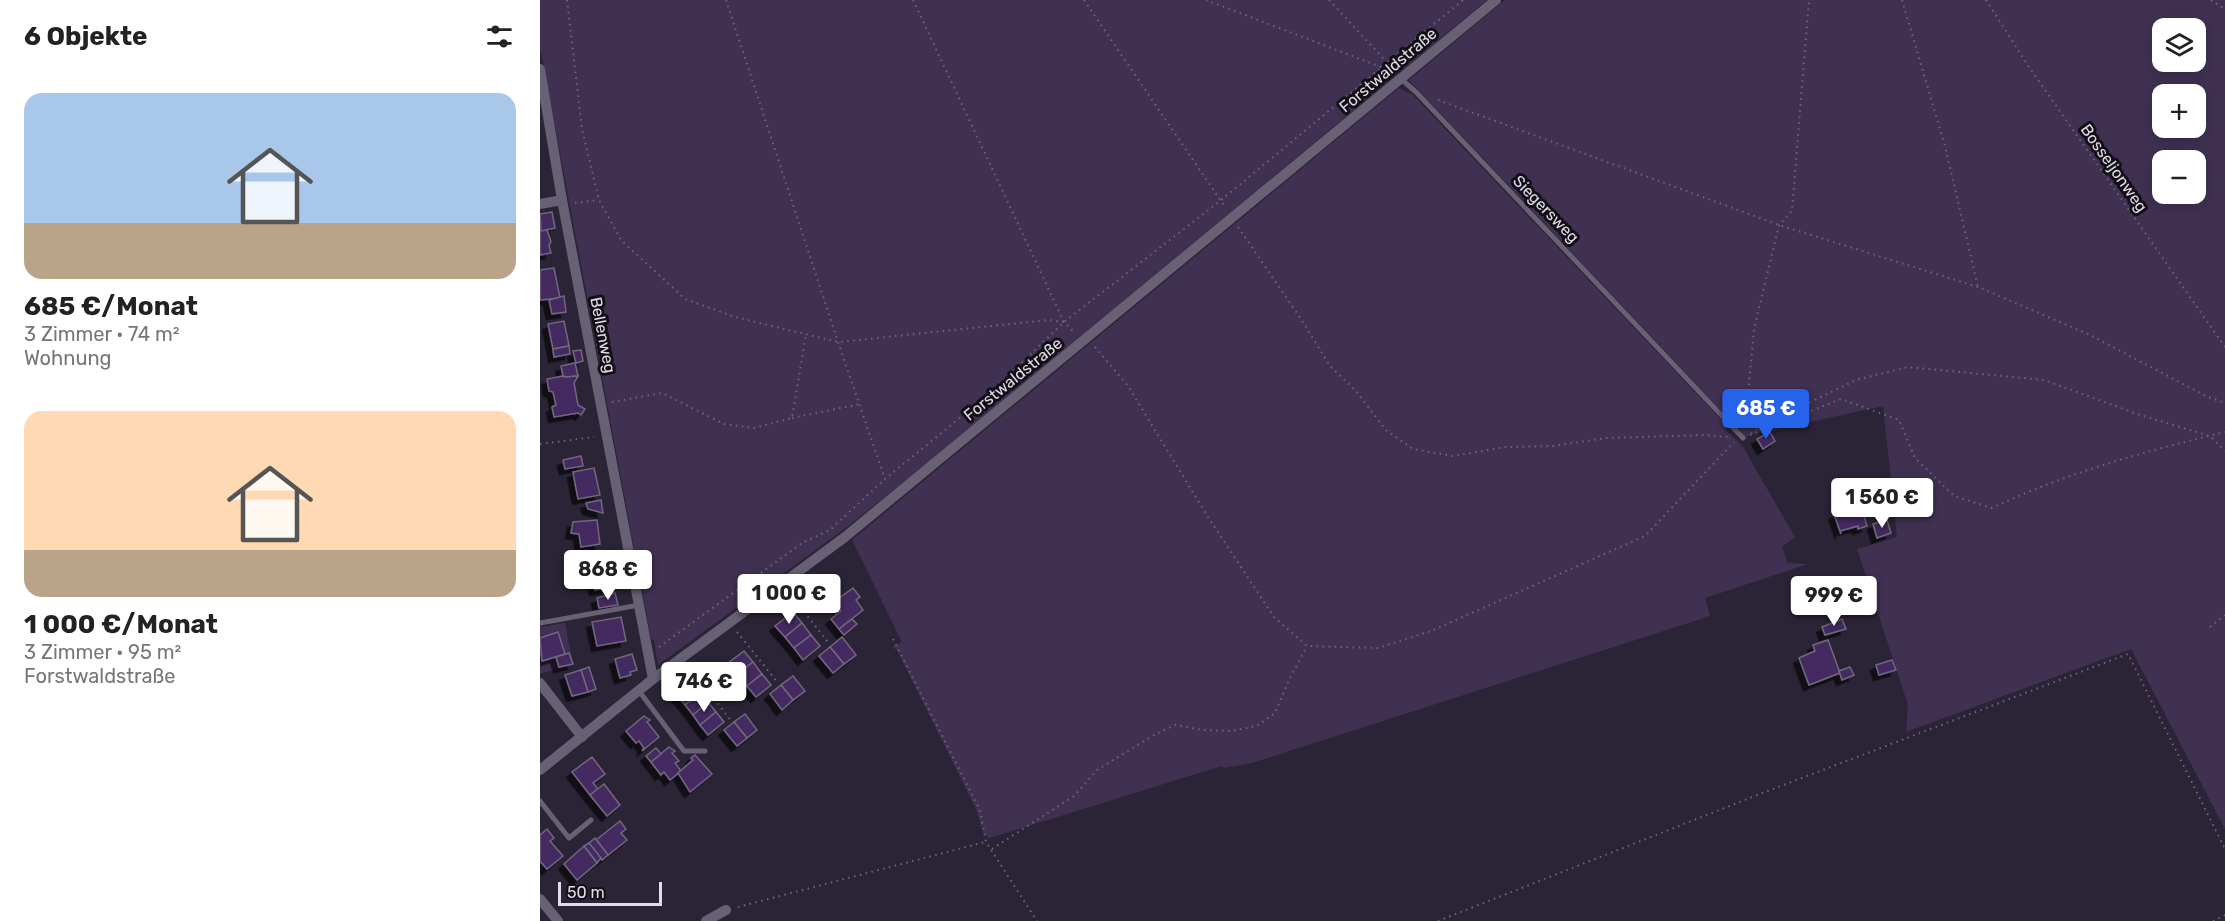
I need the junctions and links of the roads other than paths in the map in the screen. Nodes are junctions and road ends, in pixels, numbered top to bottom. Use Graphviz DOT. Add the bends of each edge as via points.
graph roads {
  1 [pos="1496,0"];
  2 [pos="540,69"];
  3 [pos="1401,79"];
  4 [pos="562,200"];
  5 [pos="540,204"];
  6 [pos="1743,438"];
  7 [pos="640,604"];
  8 [pos="540,623"];
  9 [pos="653,679"];
  10 [pos="540,683"];
  11 [pos="639,691"];
  12 [pos="582,737"];
  13 [pos="705,751"];
  14 [pos="540,770"];
  15 [pos="540,801"];
  16 [pos="591,820"];
  17 [pos="540,899"];
  18 [pos="726,910"];
  19 [pos="558,921"];
  20 [pos="706,921"];
  1 -- 3 [label="street, Forstwaldstraße"];
  2 -- 4 [label="street, Bellenweg"];
  3 -- 6 [label="lane, Siegersweg"];
  3 -- 9 [label="street, Forstwaldstraße" via="845,537"];
  4 -- 5 [label="street"];
  4 -- 7 [label="street, Bellenweg"];
  7 -- 8 [label="lane"];
  7 -- 9 [label="street, Bellenweg"];
  9 -- 11 [label="street, Forstwaldstraße"];
  10 -- 12 [label="street"];
  11 -- 12 [label="street, Forstwaldstraße"];
  11 -- 13 [label="lane" via="684,751"];
  12 -- 14 [label="street, Forstwaldstraße"];
  15 -- 16 [label="lane" via="568,838"];
  17 -- 19 [label="street"];
  18 -- 20 [label="street"];
}
